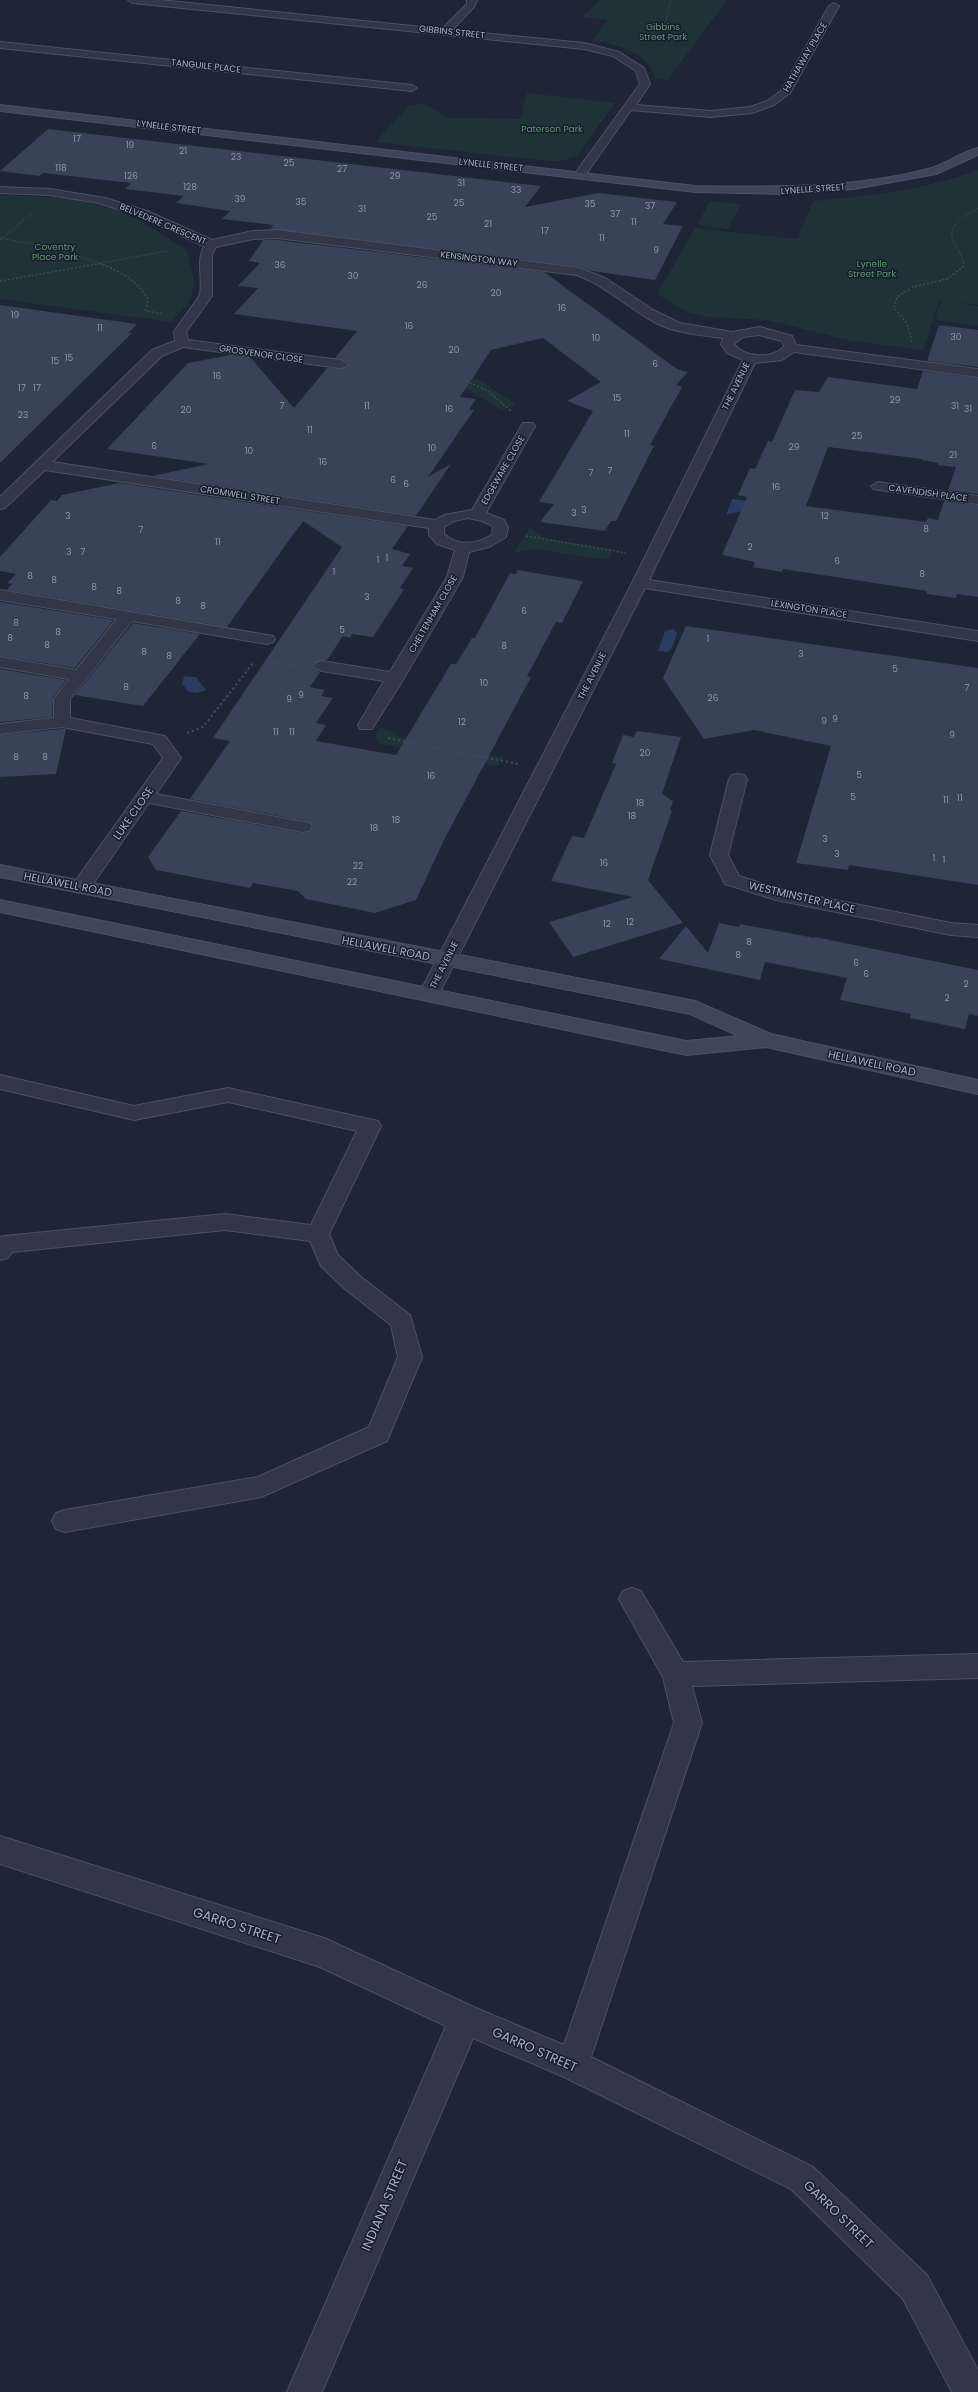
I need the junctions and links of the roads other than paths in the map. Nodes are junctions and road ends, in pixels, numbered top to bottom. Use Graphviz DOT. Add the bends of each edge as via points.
graph roads {
  1 [pos="133,0"];
  2 [pos="472,0"];
  3 [pos="834,6"];
  4 [pos="446,31"];
  5 [pos="0,45"];
  6 [pos="412,88"];
  7 [pos="629,107"];
  8 [pos="0,108"];
  9 [pos="978,151"];
  10 [pos="580,175"];
  11 [pos="0,190"];
  12 [pos="211,244"];
  13 [pos="732,336"];
  14 [pos="182,343"];
  15 [pos="791,348"];
  16 [pos="751,357"];
  17 [pos="340,364"];
  18 [pos="978,373"];
  19 [pos="528,426"];
  20 [pos="42,465"];
  21 [pos="878,486"];
  22 [pos="978,500"];
  23 [pos="0,506"];
  24 [pos="478,515"];
  25 [pos="437,525"];
  26 [pos="463,547"];
  27 [pos="640,583"];
  28 [pos="0,595"];
  29 [pos="128,616"];
  30 [pos="978,636"];
  31 [pos="267,639"];
  32 [pos="0,662"];
  33 [pos="322,666"];
  34 [pos="80,676"];
  35 [pos="396,678"];
  36 [pos="62,722"];
  37 [pos="366,725"];
  38 [pos="0,729"];
  39 [pos="738,779"];
  40 [pos="144,797"];
  41 [pos="303,827"];
  42 [pos="0,871"];
  43 [pos="81,887"];
  44 [pos="0,906"];
  45 [pos="978,931"];
  46 [pos="447,960"];
  47 [pos="430,994"];
  48 [pos="766,1040"];
  49 [pos="2,1082"];
  50 [pos="978,1087"];
  51 [pos="318,1234"];
  52 [pos="0,1252"];
  53 [pos="65,1521"];
  54 [pos="632,1600"];
  55 [pos="978,1666"];
  56 [pos="676,1674"];
  57 [pos="0,1850"];
  58 [pos="465,2019"];
  59 [pos="573,2066"];
  60 [pos="304,2392"];
  61 [pos="971,2392"];
  1 -- 4 [label="street, GIBBINS STREET"];
  2 -- 4 [label="street" via="471,5"];
  3 -- 7 [label="street, HATHAWAY PLACE" via="785,93 778,100 732,112 695,113"];
  4 -- 7 [label="street, GIBBINS STREET" via="584,46 616,54 640,70 645,84"];
  5 -- 6 [label="street, TANGUILE PLACE"];
  7 -- 10 [label="street, GIBBINS STREET"];
  8 -- 10 [label="street, LYNELLE STREET"];
  9 -- 10 [label="street, LYNELLE STREET" via="932,172 854,186 782,191 695,189"];
  11 -- 12 [label="street, BELVEDERE CRESCENT" via="56,193 100,200 132,209 180,233"];
  12 -- 13 [label="street, KENSINGTON WAY" via="253,235 277,234 579,272 595,276 659,320 676,326"];
  12 -- 14 [label="street, BELVEDERE CRESCENT" via="206,254 206,296 180,332"];
  13 -- 15 [label="street" via="749,331 770,332 787,339"];
  13 -- 16 [label="street" via="727,344 729,348 740,355"];
  14 -- 17 [label="street, GROSVENOR CLOSE"];
  14 -- 20 [label="street" via="157,352"];
  15 -- 16 [label="street" via="776,357"];
  15 -- 18 [label="street"];
  16 -- 27 [label="street, THE AVENUE"];
  19 -- 24 [label="street, EDGEWARE CLOSE"];
  20 -- 23 [label="street"];
  20 -- 25 [label="street, CROMWELL STREET"];
  21 -- 22 [label="street, CAVENDISH PLACE"];
  24 -- 25 [label="street" via="458,515"];
  24 -- 26 [label="street" via="499,523 502,532 499,537 484,545"];
  25 -- 26 [label="street" via="436,535 440,539"];
  26 -- 35 [label="street, CHELTENHAM CLOSE" via="456,577"];
  27 -- 30 [label="street, LEXINGTON PLACE"];
  27 -- 46 [label="street, THE AVENUE"];
  28 -- 29 [label="street"];
  29 -- 31 [label="street"];
  29 -- 34 [label="street"];
  32 -- 34 [label="street"];
  33 -- 35 [label="street"];
  34 -- 36 [label="street" via="62,698"];
  35 -- 37 [label="street, CHELTENHAM CLOSE"];
  36 -- 38 [label="street"];
  36 -- 40 [label="street, LUKE CLOSE" via="159,740 172,758"];
  39 -- 45 [label="street, WESTMINSTER PLACE" via="718,856 732,880 776,894 951,929"];
  40 -- 41 [label="street"];
  40 -- 43 [label="street, LUKE CLOSE"];
  42 -- 43 [label="street, HELLAWELL ROAD"];
  43 -- 46 [label="street, HELLAWELL ROAD"];
  44 -- 47 [label="street, HELLAWELL ROAD"];
  46 -- 47 [label="street, THE AVENUE"];
  46 -- 48 [label="street, HELLAWELL ROAD" via="696,1008"];
  47 -- 48 [label="street, HELLAWELL ROAD" via="686,1048"];
  48 -- 50 [label="street, HELLAWELL ROAD"];
  49 -- 51 [label="street" via="134,1113 228,1095 370,1126"];
  51 -- 52 [label="street" via="225,1222 5,1244"];
  51 -- 53 [label="street" via="329,1260 353,1283 402,1321 410,1357 378,1434 261,1487"];
  54 -- 56 [label="street"];
  55 -- 56 [label="street"];
  56 -- 59 [label="street" via="688,1722"];
  57 -- 58 [label="street, GARRO STREET" via="324,1953"];
  58 -- 59 [label="street, GARRO STREET"];
  58 -- 60 [label="street, INDIANA STREET"];
  59 -- 61 [label="street, GARRO STREET" via="802,2178 915,2287"];
}
